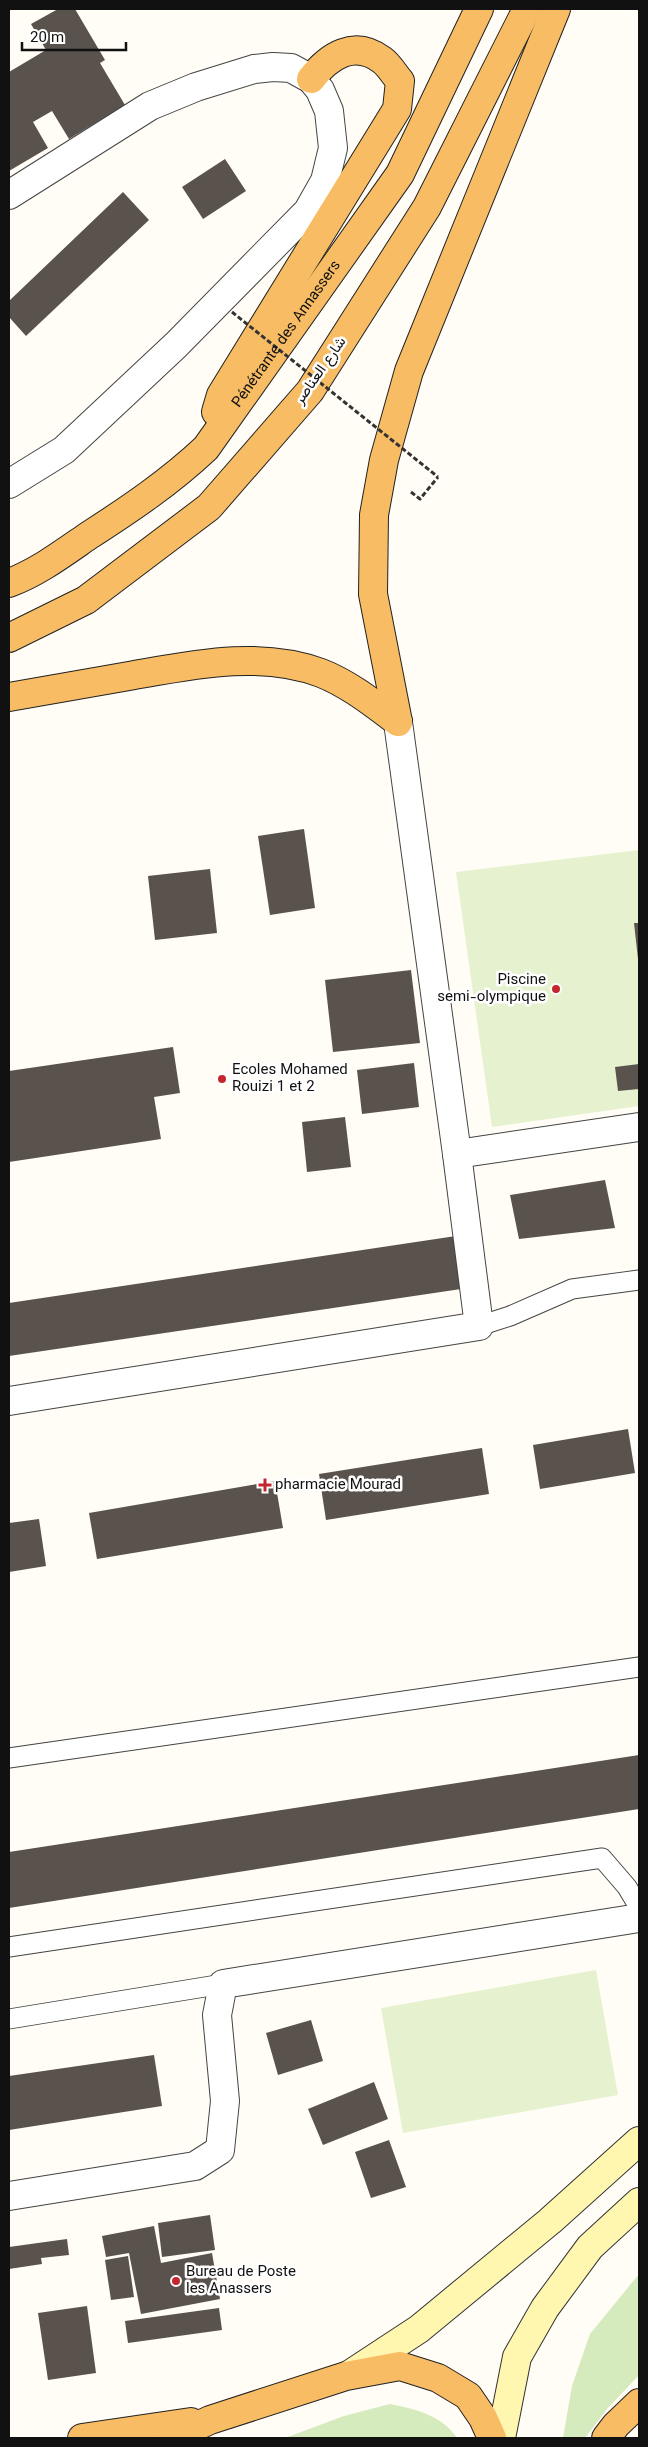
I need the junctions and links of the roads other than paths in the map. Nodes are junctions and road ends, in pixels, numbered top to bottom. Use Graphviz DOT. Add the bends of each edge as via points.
graph roads {
  1 [pos="479,9"];
  2 [pos="527,9"];
  3 [pos="556,9"];
  4 [pos="311,79"];
  5 [pos="9,195"];
  6 [pos="206,448"];
  7 [pos="9,484"];
  8 [pos="9,583"];
  9 [pos="9,638"];
  10 [pos="9,697"];
  11 [pos="398,722"];
  12 [pos="639,1127"];
  13 [pos="457,1154"];
  14 [pos="639,1280"];
  15 [pos="479,1326"];
  16 [pos="9,1402"];
  17 [pos="639,1667"];
  18 [pos="9,1758"];
  19 [pos="639,1907"];
  20 [pos="639,1918"];
  21 [pos="9,1947"];
  22 [pos="223,1984"];
  23 [pos="9,2019"];
  24 [pos="639,2141"];
  25 [pos="9,2196"];
  26 [pos="639,2202"];
  27 [pos="346,2376"];
  28 [pos="639,2403"];
  29 [pos="210,2420"];
  30 [pos="82,2438"];
  31 [pos="171,2438"];
  32 [pos="492,2438"];
  33 [pos="501,2438"];
  34 [pos="606,2438"];
  1 -- 6 [label="highway, Pénétrante des Annassers" via="400,174"];
  2 -- 9 [label="highway, شارع العناصر" via="427,207 310,391 209,507 86,600"];
  3 -- 11 [label="highway" via="409,371 384,460 374,515 373,594"];
  4 -- 5 [label="street" via="290,68 273,67 254,69 196,87 150,106"];
  4 -- 6 [label="highway" via="323,64 340,52 366,51 383,60 400,81 397,109 221,396"];
  4 -- 7 [label="street" via="329,111 333,148 326,181 308,211 176,345 64,450"];
  6 -- 8 [label="highway, Pénétrante des Annassers" via="181,472 137,504 31,574"];
  10 -- 11 [label="highway" via="199,663 252,660 321,673 362,695"];
  11 -- 13 [label="street"];
  12 -- 13 [label="street"];
  13 -- 15 [label="street"];
  14 -- 15 [label="lane" via="572,1288"];
  15 -- 16 [label="street"];
  17 -- 18 [label="lane"];
  19 -- 21 [label="lane" via="602,1858"];
  20 -- 22 [label="street"];
  22 -- 23 [label="lane"];
  22 -- 25 [label="street" via="216,2015 225,2101 220,2150 196,2166"];
  24 -- 27 [label="main road" via="550,2221 419,2329"];
  26 -- 33 [label="main road" via="590,2247 545,2308 517,2357"];
  27 -- 29 [label="highway"];
  27 -- 32 [label="highway" via="400,2366 438,2378 468,2396"];
  28 -- 34 [label="highway"];
  29 -- 30 [label="highway"];
  29 -- 31 [label="highway"];
}
